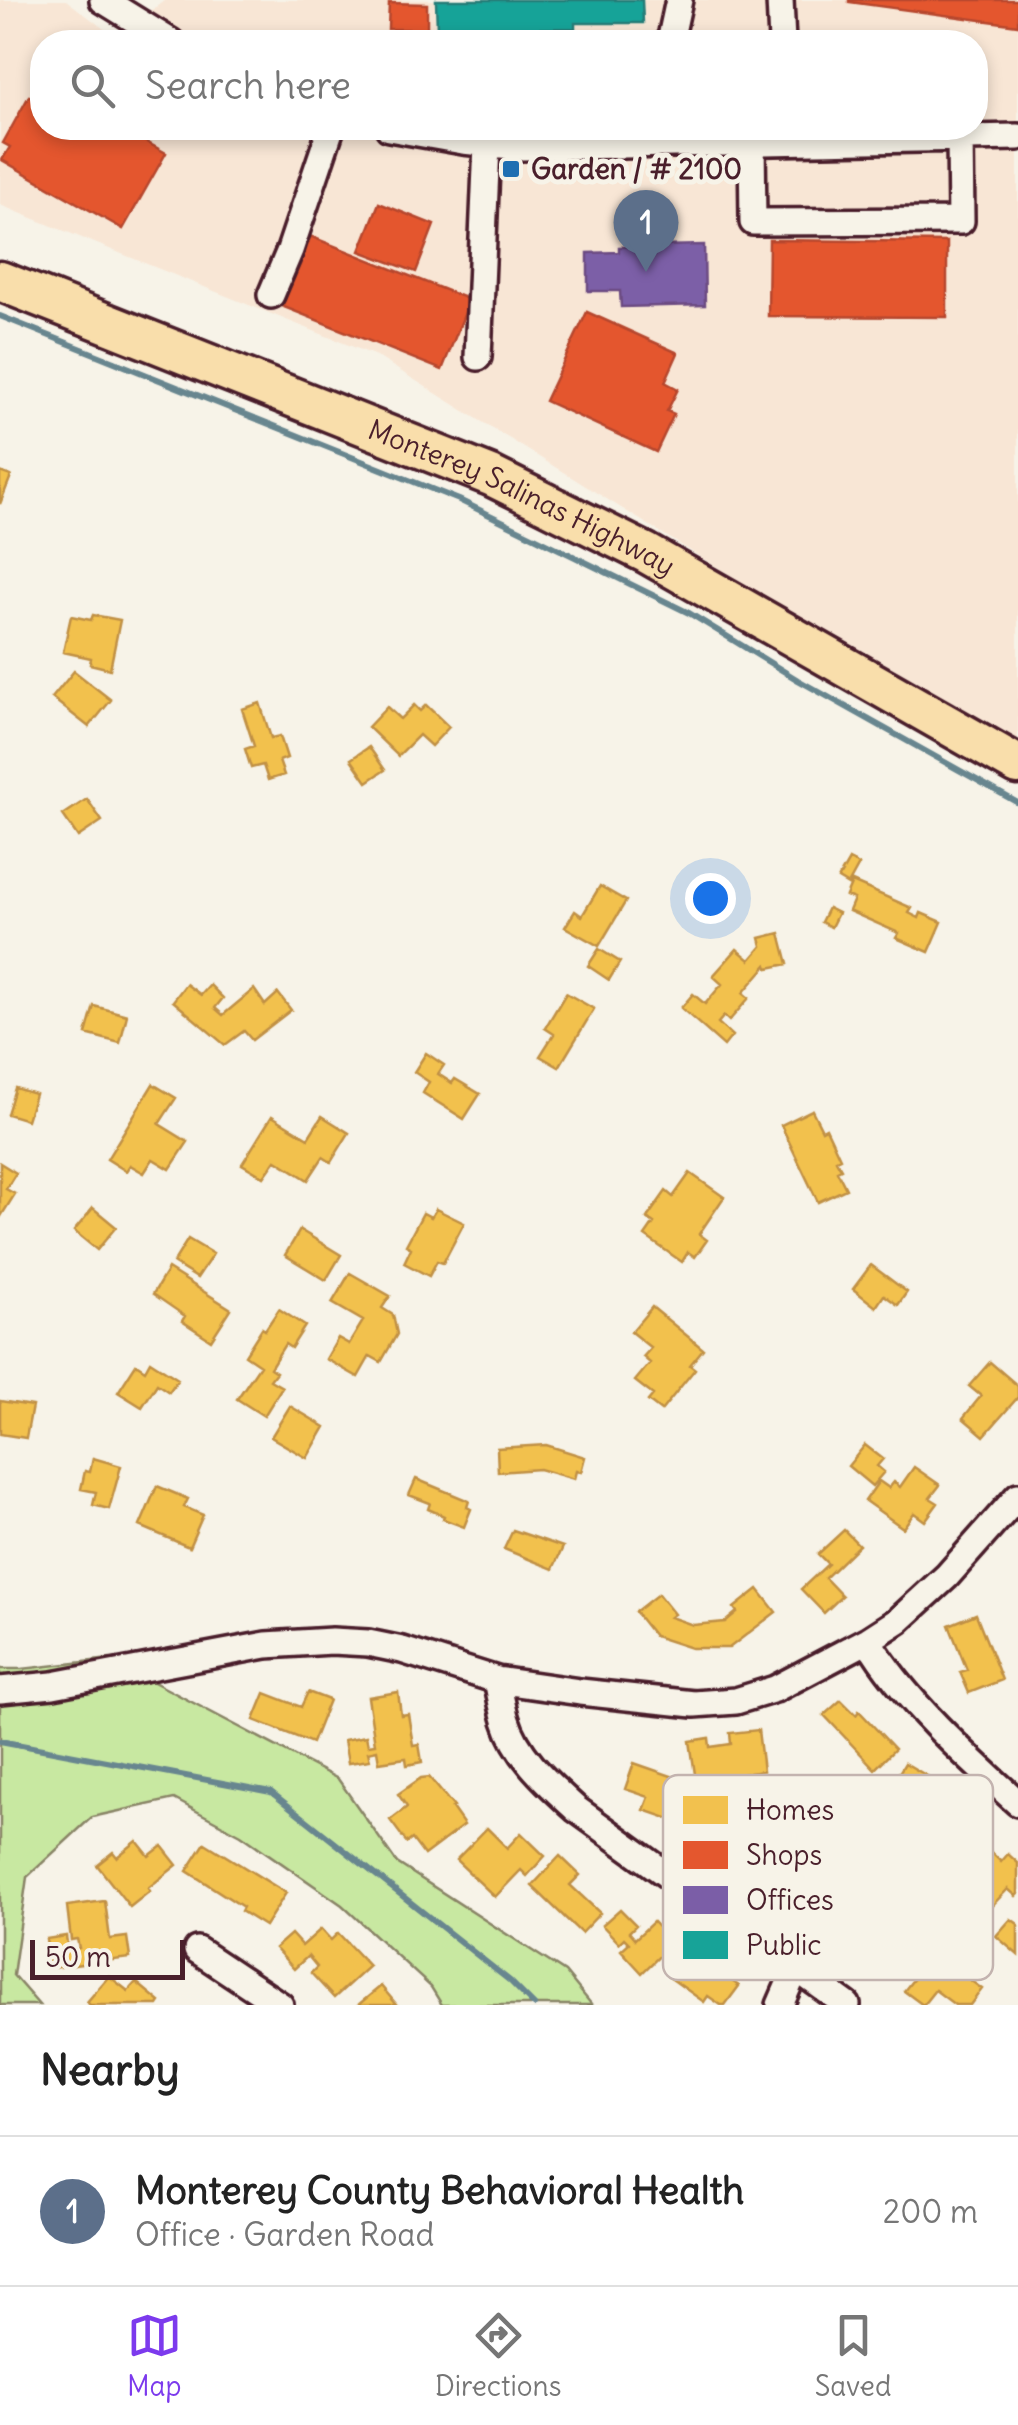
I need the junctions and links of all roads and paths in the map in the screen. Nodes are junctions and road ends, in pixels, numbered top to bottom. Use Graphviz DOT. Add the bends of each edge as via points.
graph roads {
  1 [pos="103,0"];
  2 [pos="680,0"];
  3 [pos="780,0"];
  4 [pos="152,30"];
  5 [pos="673,30"];
  6 [pos="781,30"];
  7 [pos="1018,136"];
  8 [pos="988,137"];
  9 [pos="327,140"];
  10 [pos="460,140"];
  11 [pos="616,140"];
  12 [pos="725,140"];
  13 [pos="760,140"];
  14 [pos="960,140"];
  15 [pos="752,142"];
  16 [pos="487,144"];
  17 [pos="0,281"];
  18 [pos="270,295"];
  19 [pos="478,357"];
  20 [pos="1018,765"];
  21 [pos="1018,1496"];
  22 [pos="868,1640"];
  23 [pos="497,1680"];
  24 [pos="0,1690"];
  25 [pos="987,1775"];
  26 [pos="993,1780"];
  27 [pos="1018,1803"];
  28 [pos="663,1872"];
  29 [pos="197,1950"];
  30 [pos="791,1980"];
  31 [pos="812,1980"];
  32 [pos="280,2005"];
  33 [pos="780,2005"];
  34 [pos="846,2005"];
  1 -- 4 [label="street"];
  2 -- 5 [label="street"];
  3 -- 6 [label="street"];
  7 -- 8 [label="street"];
  9 -- 18 [label="street"];
  10 -- 16 [label="street"];
  11 -- 16 [label="street"];
  12 -- 15 [label="street"];
  13 -- 15 [label="street"];
  14 -- 15 [label="street" via="961,222 753,222"];
  16 -- 19 [label="street"];
  17 -- 20 [label="highway, Monterey Salinas Highway" via="491,476 646,553"];
  21 -- 22 [label="street" via="925,1599"];
  22 -- 23 [label="street" via="774,1689 717,1704"];
  22 -- 25 [label="street" via="904,1690"];
  23 -- 24 [label="street" via="402,1650 332,1641 266,1645"];
  23 -- 28 [label="street" via="506,1723 542,1778"];
  26 -- 27 [label="street"];
  29 -- 32 [label="street"];
  30 -- 33 [label="street"];
  31 -- 34 [label="street"];
}
